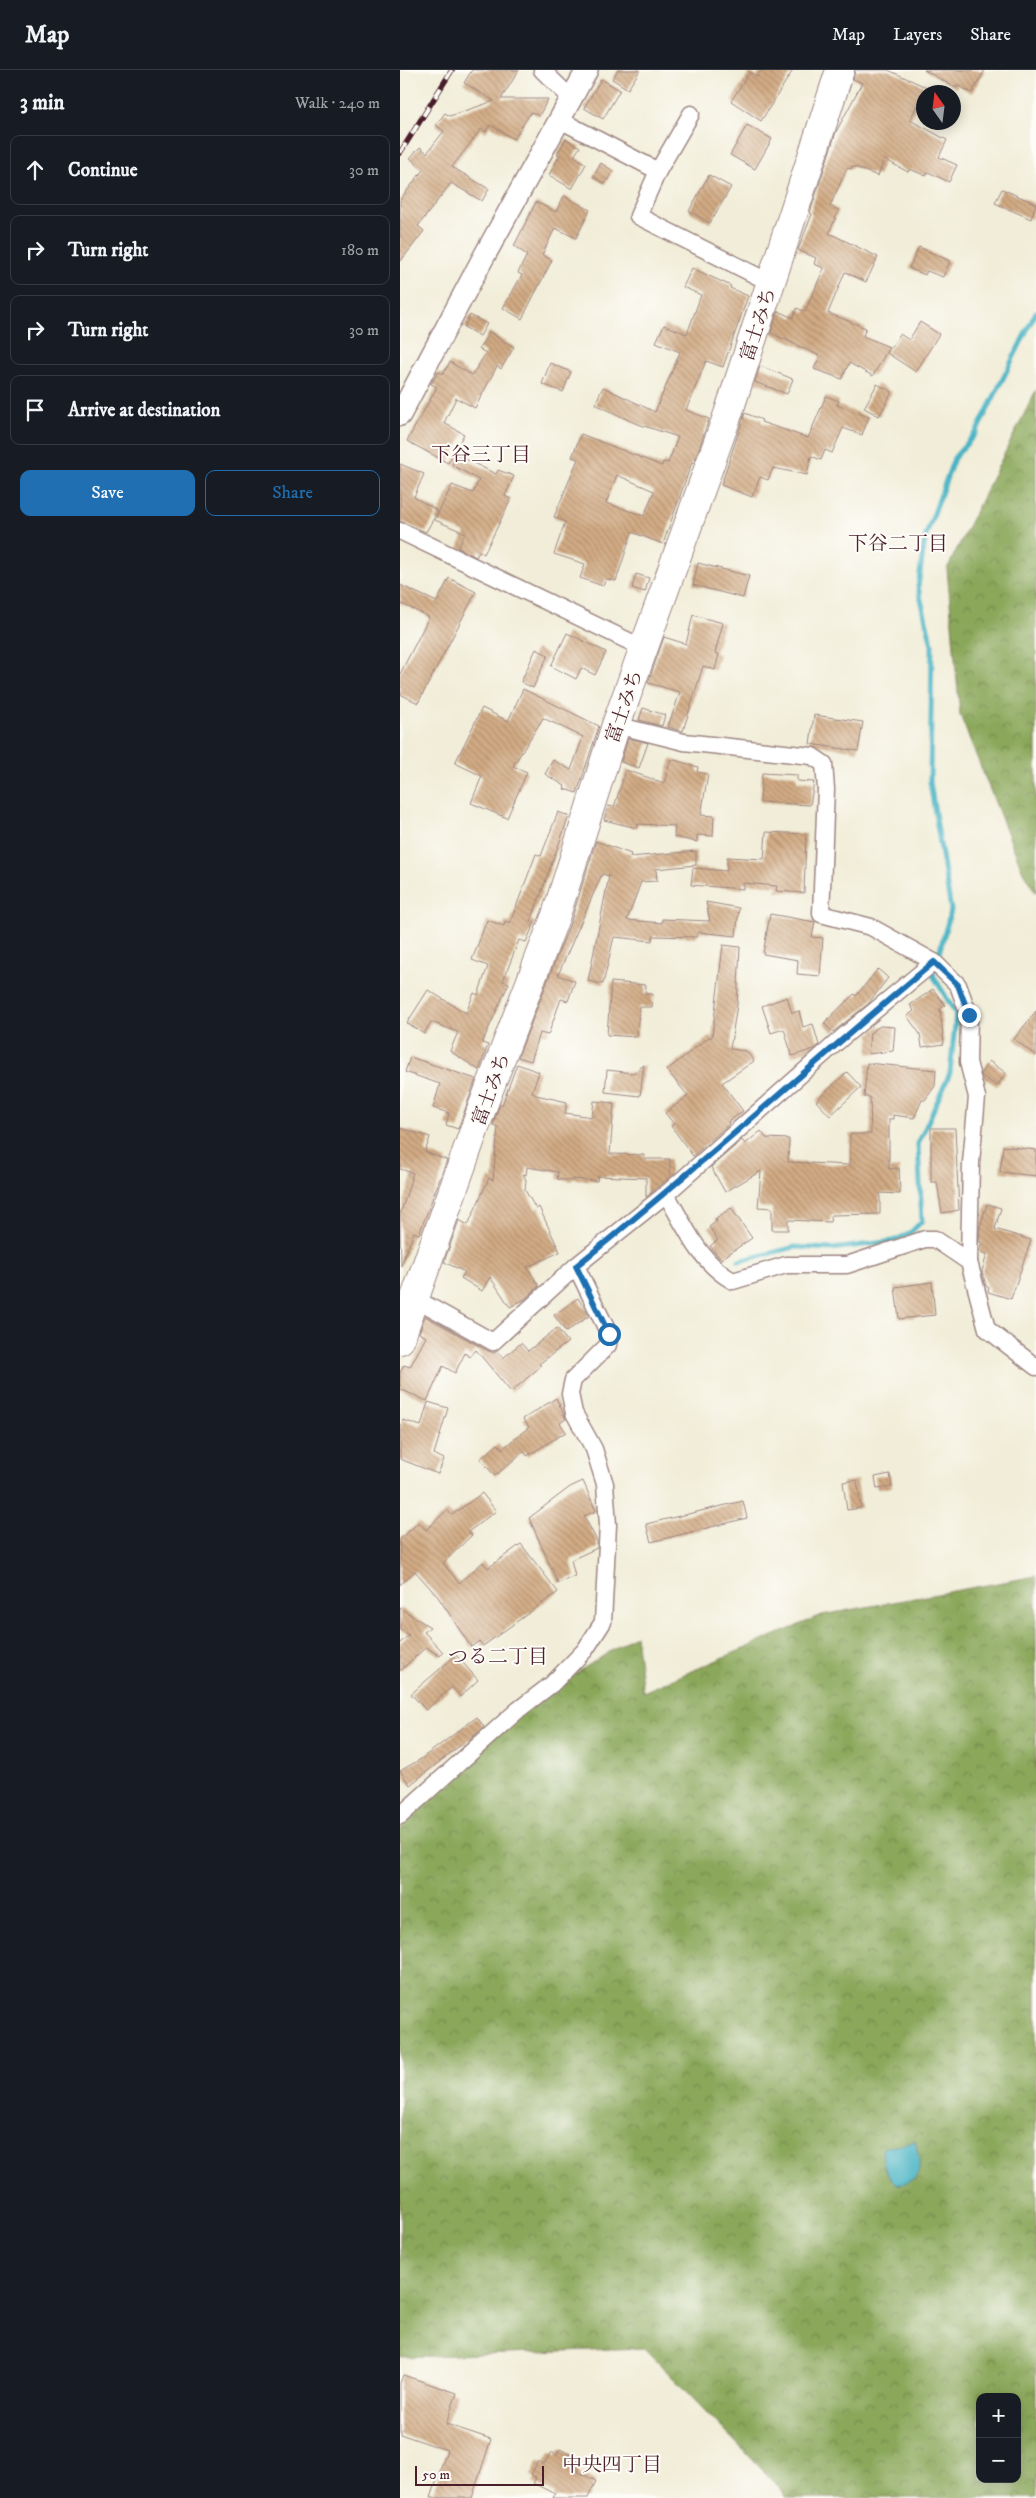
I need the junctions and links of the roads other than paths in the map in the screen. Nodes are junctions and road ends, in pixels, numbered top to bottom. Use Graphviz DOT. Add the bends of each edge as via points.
graph roads {
  1 [pos="542,70"];
  2 [pos="587,70"];
  3 [pos="840,70"];
  4 [pos="570,97"];
  5 [pos="691,114"];
  6 [pos="560,120"];
  7 [pos="658,171"];
  8 [pos="771,283"];
  9 [pos="400,415"];
  10 [pos="400,531"];
  11 [pos="643,648"];
  12 [pos="616,725"];
  13 [pos="934,962"];
  14 [pos="666,1194"];
  15 [pos="969,1262"];
  16 [pos="576,1266"];
  17 [pos="416,1299"];
  18 [pos="400,1340"];
  19 [pos="1036,1367"];
  20 [pos="400,1816"];
  1 -- 4 [label="street"];
  2 -- 4 [label="street"];
  3 -- 8 [label="highway, 富士みち"];
  4 -- 6 [label="street"];
  5 -- 7 [label="street"];
  6 -- 7 [label="street"];
  6 -- 9 [label="street"];
  7 -- 8 [label="street" via="638,216"];
  8 -- 11 [label="highway, 富士みち" via="705,482"];
  10 -- 11 [label="street"];
  11 -- 12 [label="highway, 富士みち"];
  12 -- 13 [label="street" via="684,742 812,756 824,764 826,789 820,914 871,927"];
  12 -- 17 [label="highway, 富士みち" via="556,915 482,1108"];
  13 -- 14 [label="street" via="844,1036"];
  13 -- 15 [label="street" via="958,985 969,1015 968,1062 977,1098 971,1163"];
  14 -- 15 [label="street" via="701,1253 719,1273 733,1281 786,1265 846,1265 935,1238"];
  14 -- 16 [label="street"];
  15 -- 19 [label="street" via="987,1329"];
  16 -- 17 [label="street" via="493,1342"];
  16 -- 20 [label="street" via="609,1334 608,1345 573,1380 570,1394 574,1414 594,1449 605,1484 608,1525 603,1622 585,1650 552,1684 518,1710"];
  17 -- 18 [label="highway, 富士みち"];
}
